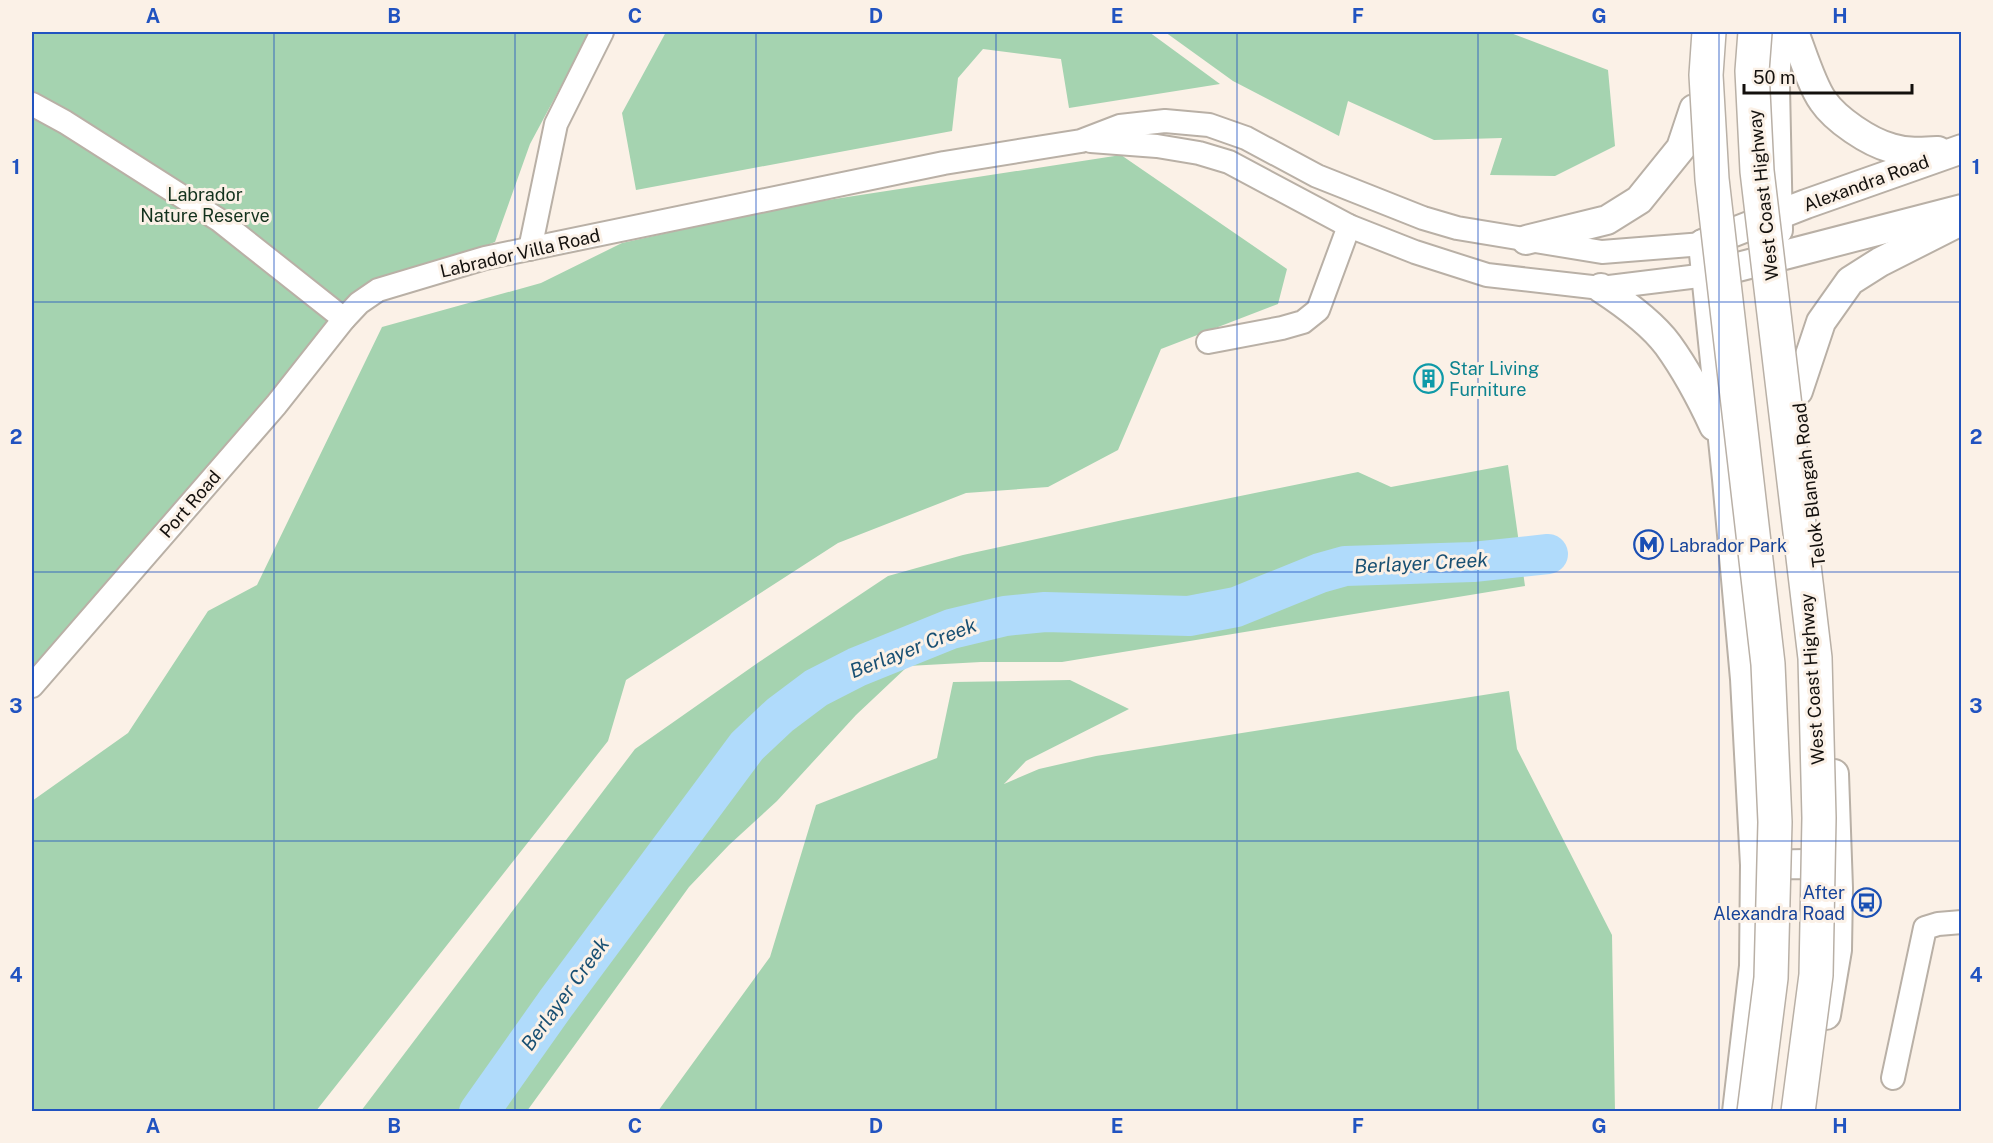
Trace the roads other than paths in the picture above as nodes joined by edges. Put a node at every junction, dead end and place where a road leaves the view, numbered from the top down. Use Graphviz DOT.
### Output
graph roads {
  1 [pos="602,32"];
  2 [pos="1698,32"];
  3 [pos="1709,32"];
  4 [pos="1755,32"];
  5 [pos="1778,32"];
  6 [pos="1794,32"];
  7 [pos="32,104"];
  8 [pos="1694,109"];
  9 [pos="1081,141"];
  10 [pos="1960,150"];
  11 [pos="1348,188"];
  12 [pos="1962,209"];
  13 [pos="1776,217"];
  14 [pos="1962,221"];
  15 [pos="1345,223"];
  16 [pos="1526,240"];
  17 [pos="1703,244"];
  18 [pos="530,249"];
  19 [pos="1781,256"];
  20 [pos="1707,275"];
  21 [pos="1600,288"];
  22 [pos="344,319"];
  23 [pos="1208,342"];
  24 [pos="1798,391"];
  25 [pos="1723,444"];
  26 [pos="32,686"];
  27 [pos="1755,865"];
  28 [pos="1838,888"];
  29 [pos="1962,922"];
  30 [pos="1893,1078"];
  31 [pos="1737,1112"];
  32 [pos="1754,1112"];
  33 [pos="1798,1112"];
  34 [pos="1811,1112"];
  1 -- 18 [label="street"];
  2 -- 8 [label="main road"];
  3 -- 32 [label="highway, bridge"];
  4 -- 33 [label="highway, West Coast Highway, bridge"];
  5 -- 13 [label="main road, Telok Blangah Road"];
  6 -- 10 [label="main road"];
  7 -- 22 [label="street"];
  8 -- 16 [label="main road"];
  8 -- 17 [label="main road"];
  9 -- 11 [label="street, Labrador Villa Road"];
  9 -- 15 [label="street, Labrador Villa Road"];
  9 -- 18 [label="street, Labrador Villa Road"];
  10 -- 13 [label="main road, Alexandra Road"];
  11 -- 15 [label="street"];
  11 -- 16 [label="street, Labrador Villa Road"];
  12 -- 19 [label="main road"];
  13 -- 17 [label="main road, Alexandra Road"];
  13 -- 19 [label="main road, Telok Blangah Road"];
  14 -- 24 [label="main road"];
  15 -- 21 [label="street, Labrador Villa Road"];
  15 -- 23 [label="street"];
  16 -- 17 [label="street, Labrador Villa Road"];
  17 -- 20 [label="main road"];
  18 -- 22 [label="street, Labrador Villa Road"];
  19 -- 20 [label="main road"];
  19 -- 24 [label="main road, Telok Blangah Road"];
  20 -- 21 [label="street, Labrador Villa Road"];
  20 -- 25 [label="main road"];
  21 -- 25 [label="main road"];
  22 -- 26 [label="street, Port Road"];
  24 -- 28 [label="main road, Telok Blangah Road"];
  25 -- 27 [label="main road"];
  27 -- 28 [label="main road"];
  27 -- 31 [label="main road"];
  28 -- 34 [label="main road, Telok Blangah Road"];
  29 -- 30 [label="street"];
}
